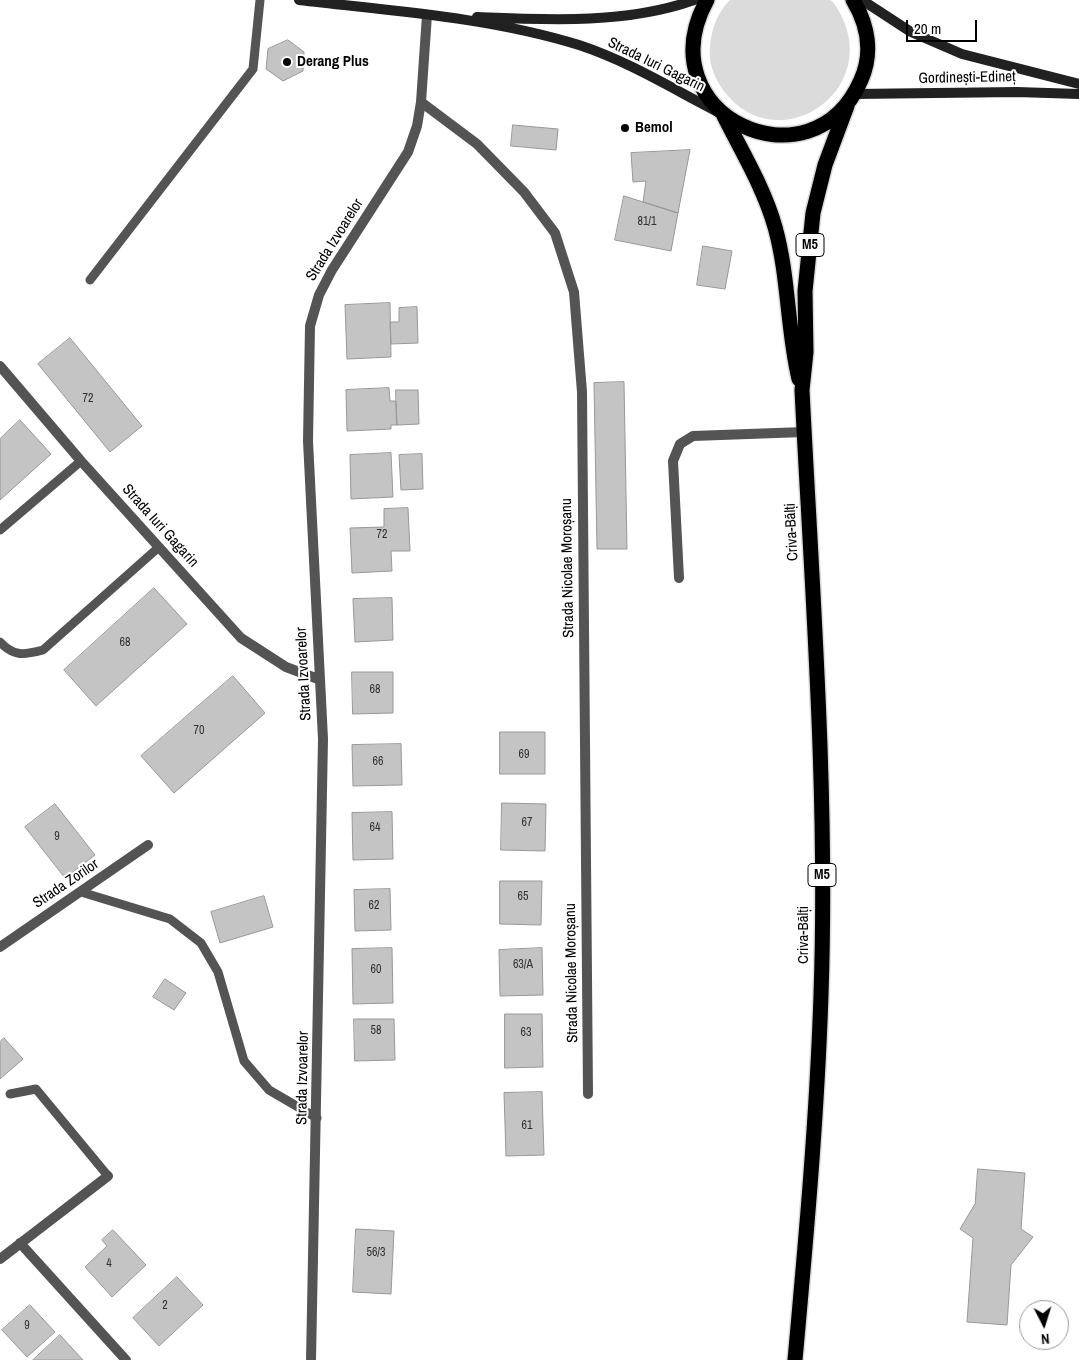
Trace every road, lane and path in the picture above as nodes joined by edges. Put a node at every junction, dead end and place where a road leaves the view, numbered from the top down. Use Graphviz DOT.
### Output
graph roads {
  1 [pos="260,0"];
  2 [pos="299,0"];
  3 [pos="694,0"];
  4 [pos="707,0"];
  5 [pos="853,0"];
  6 [pos="862,0"];
  7 [pos="427,15"];
  8 [pos="1079,84"];
  9 [pos="1079,94"];
  10 [pos="851,100"];
  11 [pos="421,102"];
  12 [pos="724,115"];
  13 [pos="90,280"];
  14 [pos="0,366"];
  15 [pos="802,390"];
  16 [pos="804,432"];
  17 [pos="81,461"];
  18 [pos="0,530"];
  19 [pos="158,547"];
  20 [pos="679,578"];
  21 [pos="0,642"];
  22 [pos="318,679"];
  23 [pos="148,845"];
  24 [pos="81,892"];
  25 [pos="0,947"];
  26 [pos="10,1094"];
  27 [pos="588,1094"];
  28 [pos="317,1118"];
  29 [pos="108,1176"];
  30 [pos="20,1243"];
  31 [pos="0,1259"];
  32 [pos="126,1360"];
  33 [pos="311,1360"];
  34 [pos="795,1360"];
  1 -- 13 [label="lane"];
  2 -- 7 [label="main road, Strada Iuri Gagarin"];
  3 -- 7 [label="main road, Strada Iuri Gagarin"];
  4 -- 12 [label="highway, M5"];
  5 -- 10 [label="highway, M5"];
  6 -- 8 [label="main road, Gordinești-Edineț"];
  7 -- 11 [label="street, Strada Izvoarelor"];
  7 -- 12 [label="main road, Strada Iuri Gagarin"];
  9 -- 10 [label="main road, Gordinești-Edineț"];
  10 -- 12 [label="highway, M5"];
  10 -- 15 [label="highway, Criva-Bălți / M5"];
  11 -- 22 [label="street, Strada Izvoarelor"];
  11 -- 27 [label="street, Strada Nicolae Moroșanu"];
  12 -- 15 [label="highway, Criva-Bălți / M5"];
  14 -- 17 [label="street, Strada Iuri Gagarin"];
  15 -- 16 [label="highway, Criva-Bălți / M5"];
  16 -- 20 [label="street"];
  16 -- 34 [label="highway, Criva-Bălți / M5"];
  17 -- 18 [label="lane"];
  17 -- 19 [label="street, Strada Iuri Gagarin"];
  19 -- 21 [label="lane"];
  19 -- 22 [label="street, Strada Iuri Gagarin"];
  22 -- 28 [label="street, Strada Izvoarelor"];
  23 -- 24 [label="street, Strada Zorilor"];
  24 -- 25 [label="street, Strada Zorilor"];
  24 -- 28 [label="lane"];
  26 -- 29 [label="lane"];
  28 -- 33 [label="street, Strada Izvoarelor"];
  29 -- 30 [label="street"];
  30 -- 31 [label="street"];
  30 -- 32 [label="street"];
}
